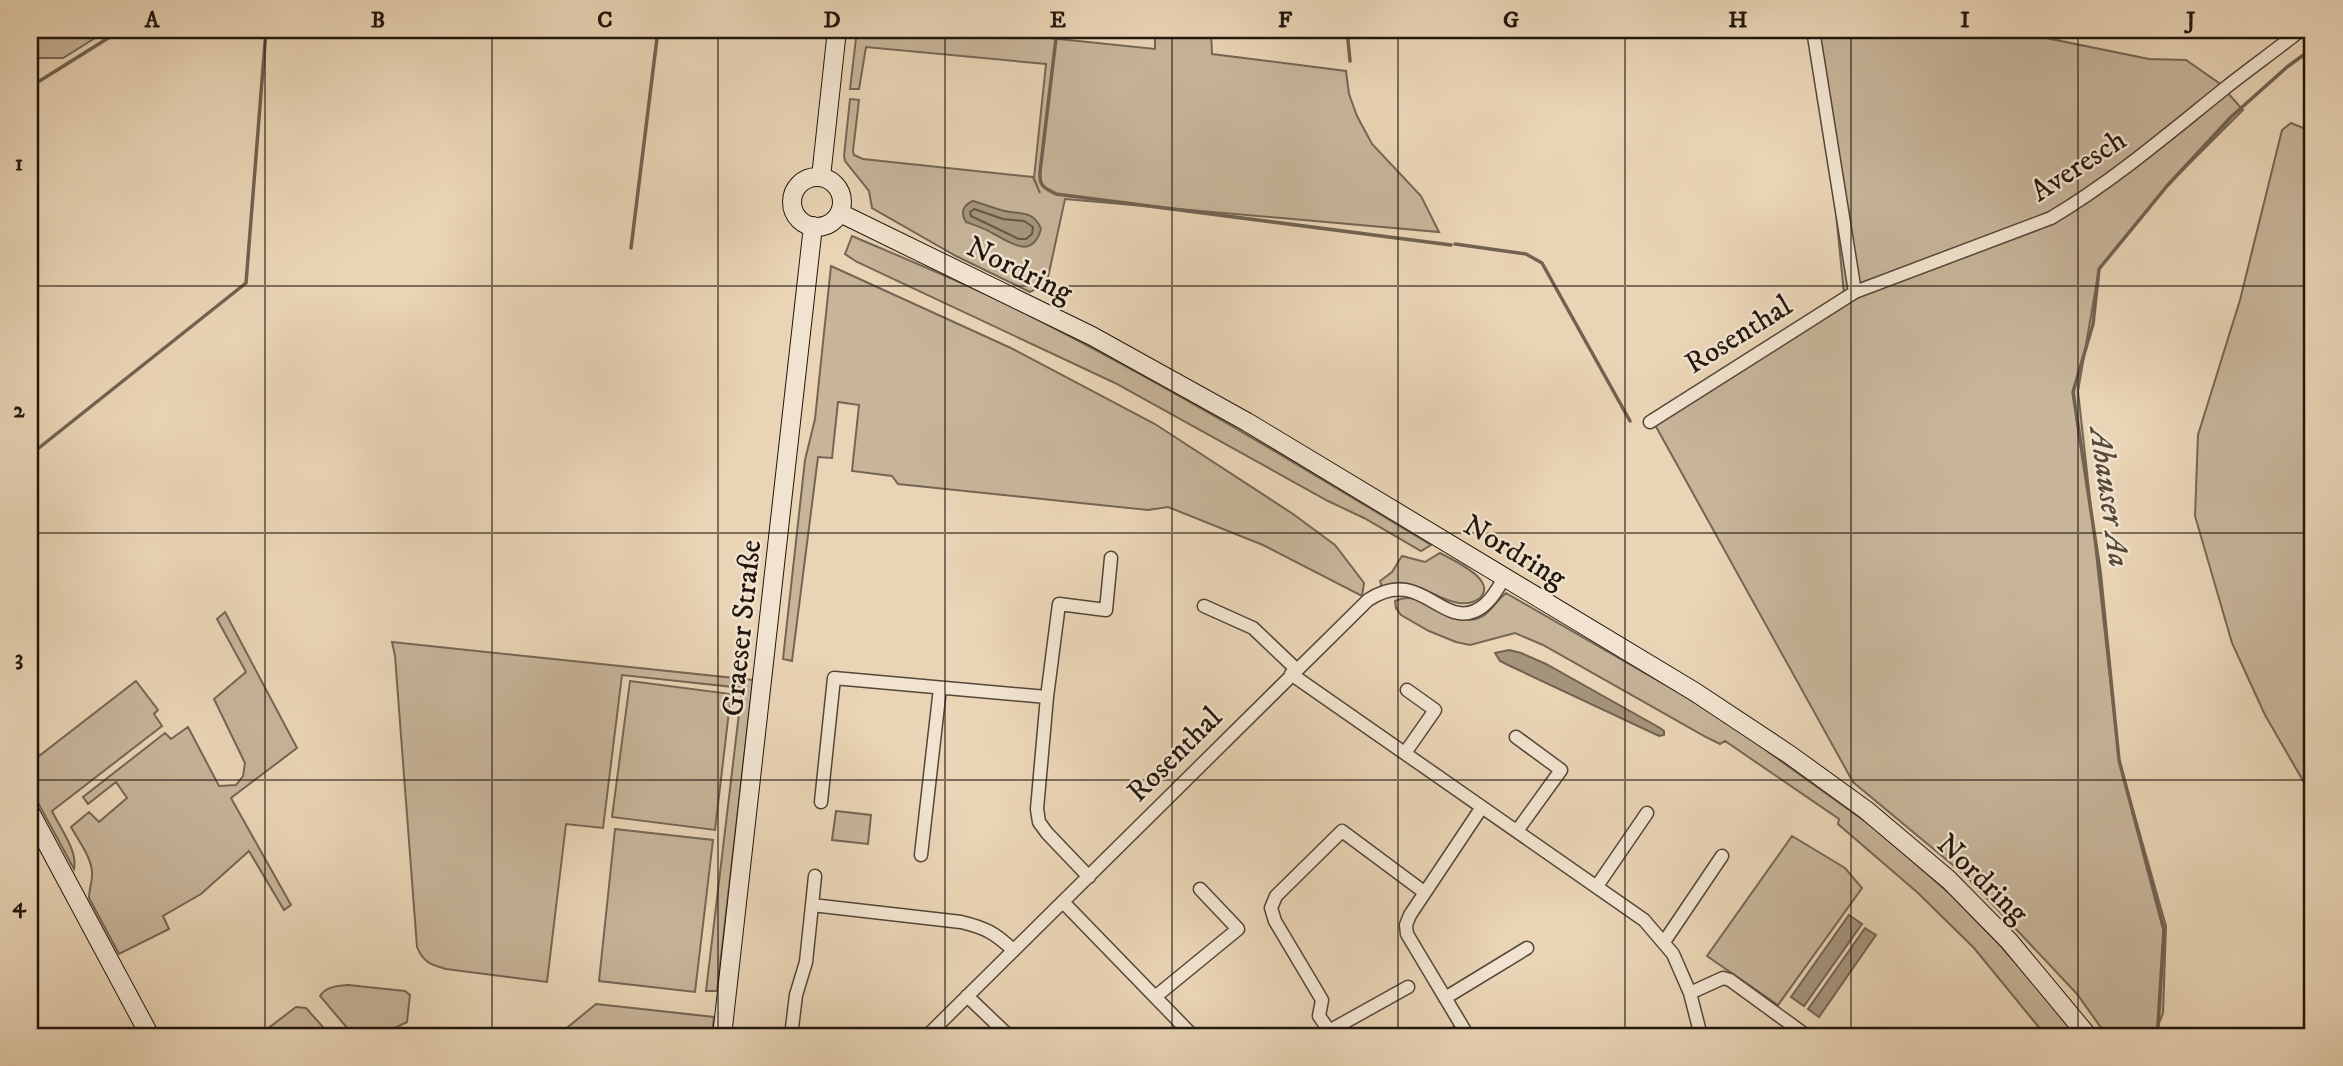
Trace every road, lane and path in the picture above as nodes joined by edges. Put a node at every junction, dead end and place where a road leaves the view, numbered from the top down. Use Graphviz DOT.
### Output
graph roads {
  1 [pos="836,30"];
  2 [pos="1813,30"];
  3 [pos="2301,30"];
  4 [pos="821,177"];
  5 [pos="840,213"];
  6 [pos="813,226"];
  7 [pos="1854,292"];
  8 [pos="1650,422"];
  9 [pos="1111,558"];
  10 [pos="1504,579"];
  11 [pos="1204,606"];
  12 [pos="1294,672"];
  13 [pos="940,688"];
  14 [pos="1407,690"];
  15 [pos="1047,697"];
  16 [pos="1516,737"];
  17 [pos="1405,753"];
  18 [pos="821,802"];
  19 [pos="1482,807"];
  20 [pos="30,812"];
  21 [pos="1647,813"];
  22 [pos="1517,831"];
  23 [pos="921,855"];
  24 [pos="1722,856"];
  25 [pos="816,876"];
  26 [pos="1089,877"];
  27 [pos="1597,886"];
  28 [pos="1200,889"];
  29 [pos="1424,892"];
  30 [pos="1063,902"];
  31 [pos="812,905"];
  32 [pos="1664,942"];
  33 [pos="1527,948"];
  34 [pos="1013,950"];
  35 [pos="1408,988"];
  36 [pos="1690,993"];
  37 [pos="967,996"];
  38 [pos="1156,997"];
  39 [pos="1445,998"];
  40 [pos="1466,1033"];
  41 [pos="1328,1034"];
  42 [pos="150,1036"];
  43 [pos="722,1036"];
  44 [pos="791,1036"];
  45 [pos="927,1036"];
  46 [pos="1009,1036"];
  47 [pos="1193,1036"];
  48 [pos="1451,1036"];
  49 [pos="1701,1036"];
  50 [pos="1807,1036"];
  51 [pos="2088,1036"];
  1 -- 4 [label="main road"];
  2 -- 7 [label="street"];
  3 -- 7 [label="street, Averesch"];
  4 -- 5 [label="main road"];
  4 -- 6 [label="main road"];
  5 -- 6 [label="main road"];
  5 -- 10 [label="main road, Nordring"];
  6 -- 43 [label="main road, Graeser Straße"];
  7 -- 8 [label="street, Rosenthal"];
  9 -- 15 [label="street"];
  10 -- 12 [label="street, Rosenthal"];
  10 -- 51 [label="main road, Nordring"];
  11 -- 12 [label="street"];
  12 -- 17 [label="street"];
  12 -- 26 [label="street, Rosenthal"];
  13 -- 15 [label="street"];
  13 -- 18 [label="street"];
  13 -- 23 [label="street"];
  14 -- 17 [label="street"];
  15 -- 26 [label="street"];
  16 -- 22 [label="street"];
  17 -- 19 [label="street"];
  19 -- 22 [label="street"];
  19 -- 29 [label="street"];
  20 -- 42 [label="main road"];
  21 -- 27 [label="street"];
  22 -- 27 [label="street"];
  24 -- 32 [label="street"];
  25 -- 31 [label="street"];
  26 -- 30 [label="street, Rosenthal"];
  27 -- 32 [label="street"];
  28 -- 38 [label="street"];
  29 -- 39 [label="street"];
  29 -- 41 [label="street"];
  30 -- 34 [label="street, Rosenthal"];
  30 -- 38 [label="street"];
  31 -- 34 [label="street"];
  31 -- 44 [label="street"];
  32 -- 36 [label="street"];
  33 -- 39 [label="street"];
  34 -- 37 [label="street, Rosenthal"];
  35 -- 41 [label="street"];
  36 -- 49 [label="street"];
  36 -- 50 [label="street"];
  37 -- 45 [label="street, Rosenthal"];
  37 -- 46 [label="street"];
  38 -- 47 [label="street"];
  39 -- 40 [label="street"];
  40 -- 48 [label="street"];
}
